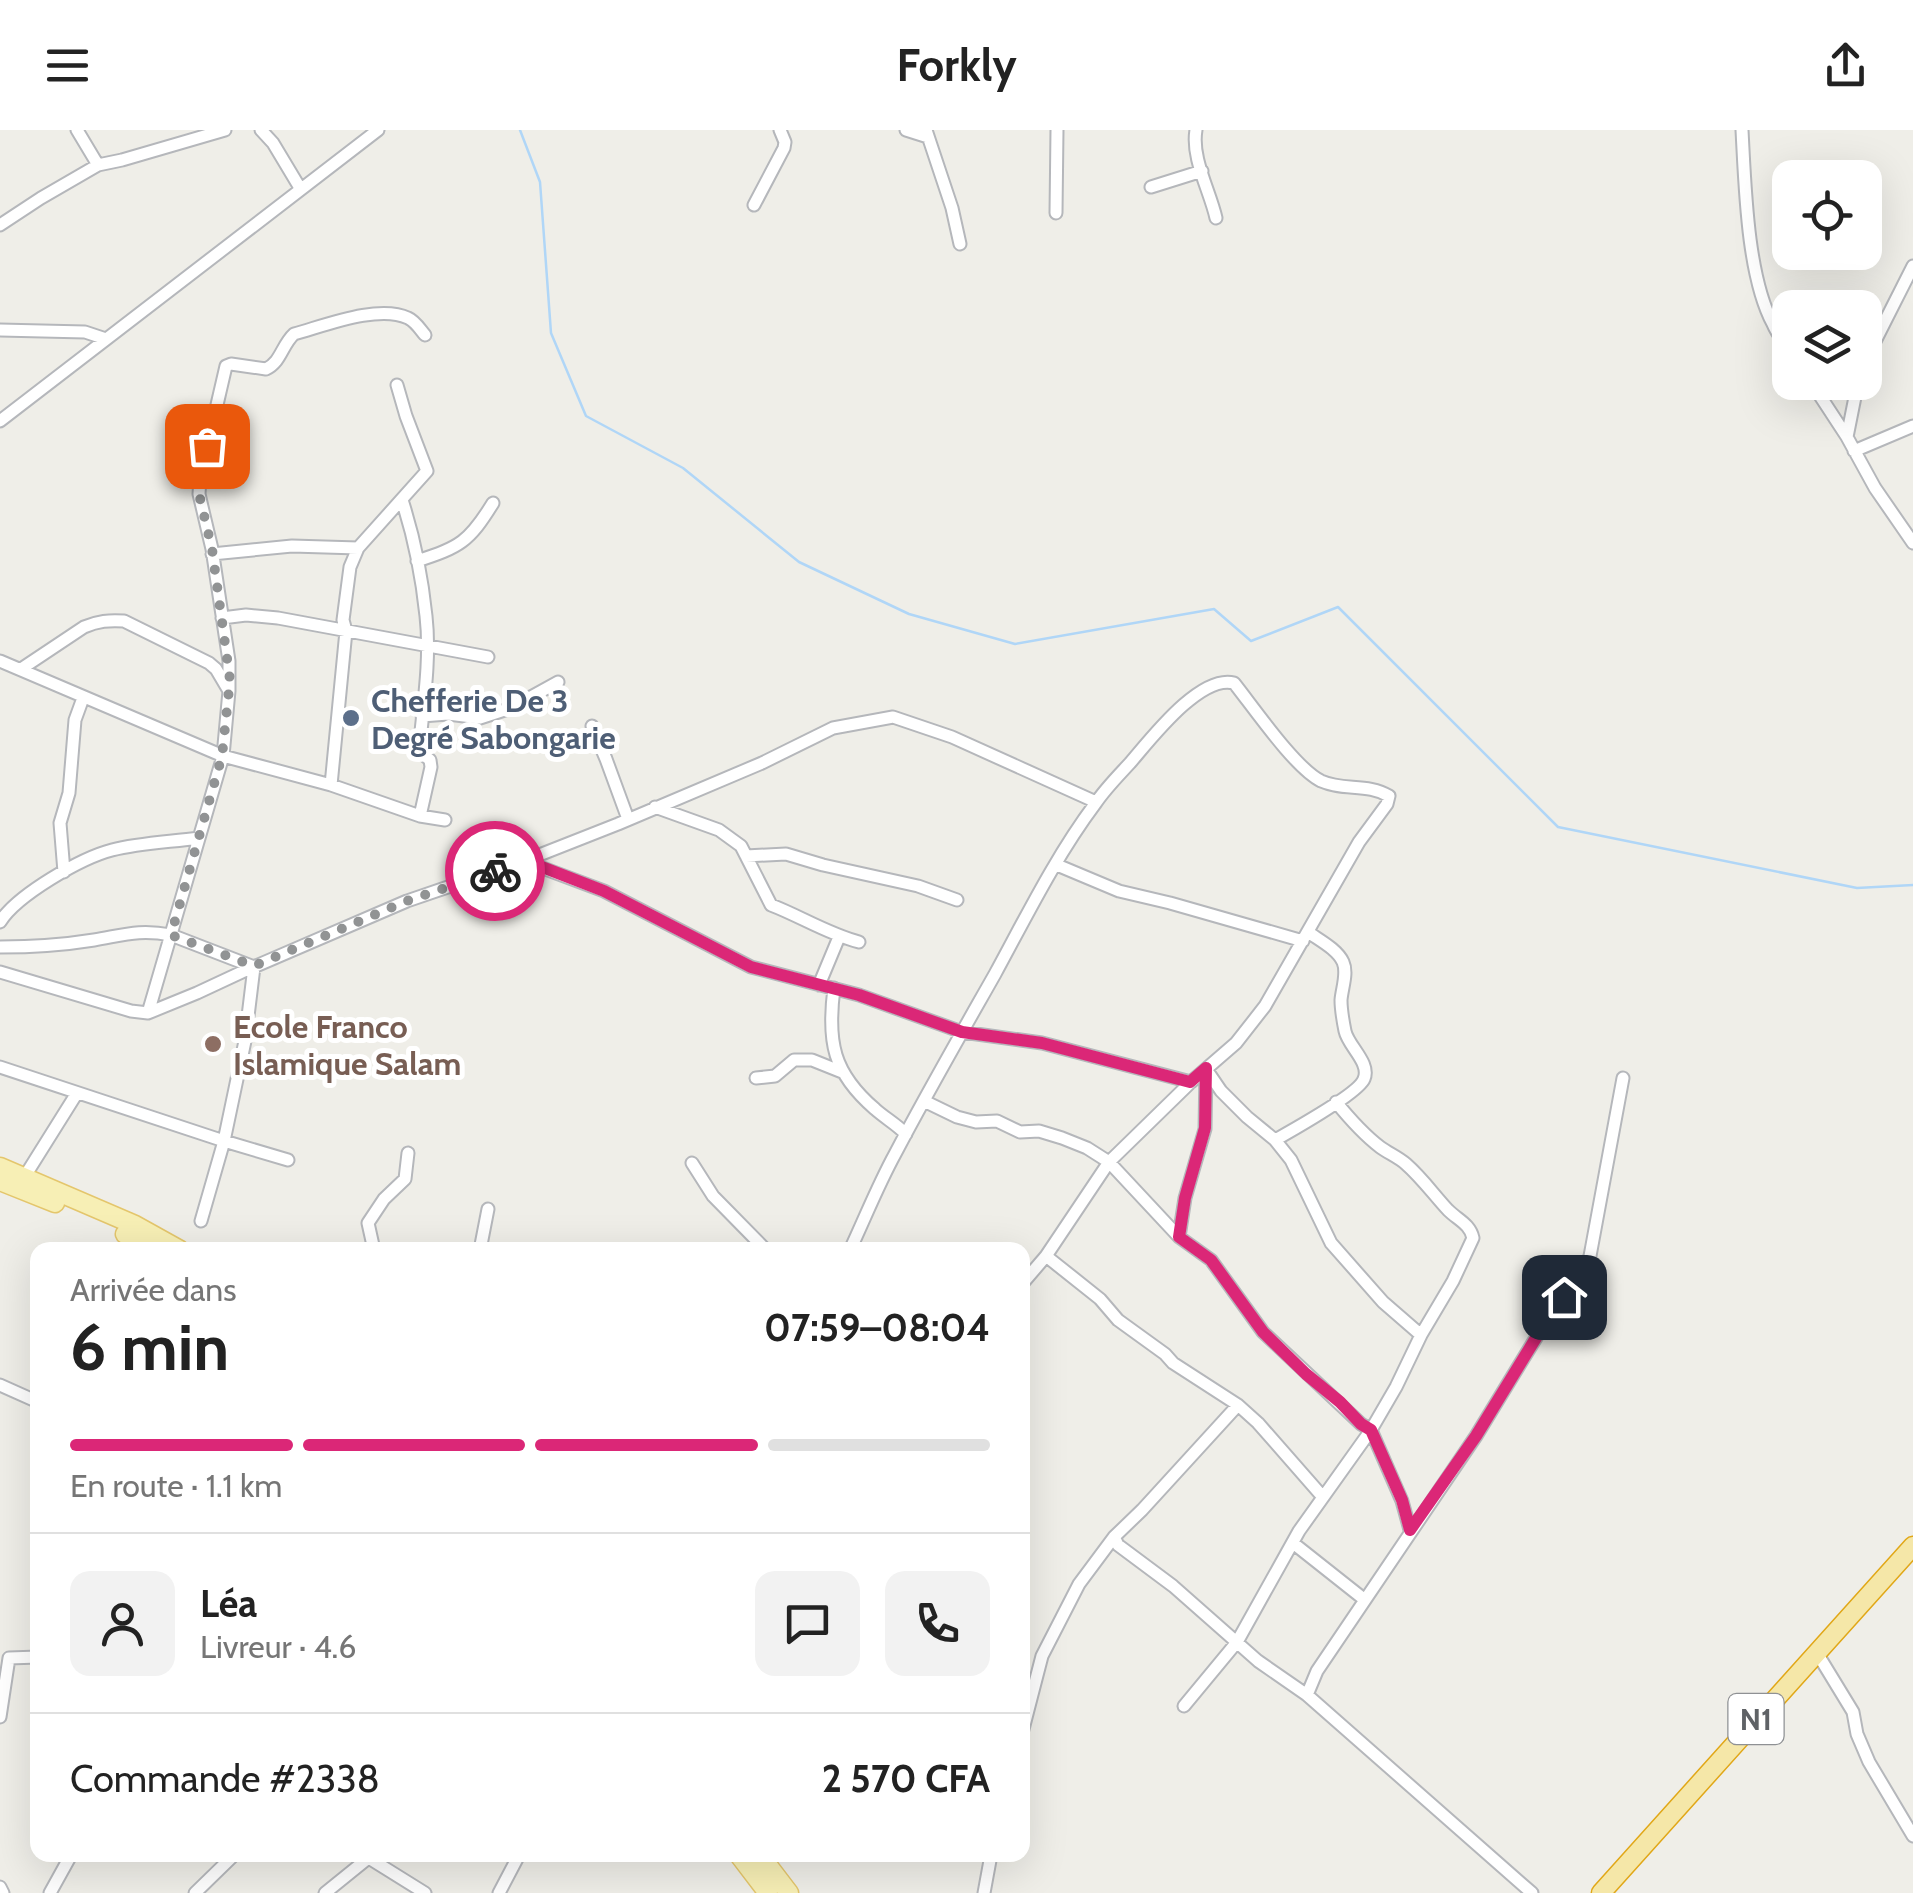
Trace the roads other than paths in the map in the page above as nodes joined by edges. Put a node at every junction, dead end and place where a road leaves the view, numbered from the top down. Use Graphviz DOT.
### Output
graph roads {
  1 [pos="78,130"];
  2 [pos="225,130"];
  3 [pos="261,130"];
  4 [pos="378,130"];
  5 [pos="799,130"];
  6 [pos="906,130"];
  7 [pos="1058,130"];
  8 [pos="1196,130"];
  9 [pos="1742,130"];
  10 [pos="782,134"];
  11 [pos="927,134"];
  12 [pos="98,165"];
  13 [pos="1202,170"];
  14 [pos="1151,186"];
  15 [pos="300,188"];
  16 [pos="754,204"];
  17 [pos="1056,213"];
  18 [pos="1216,218"];
  19 [pos="0,225"];
  20 [pos="960,244"];
  21 [pos="1913,266"];
  22 [pos="1772,324"];
  23 [pos="1882,327"];
  24 [pos="0,330"];
  25 [pos="425,335"];
  26 [pos="106,339"];
  27 [pos="397,385"];
  28 [pos="1823,400"];
  29 [pos="1854,400"];
  30 [pos="0,421"];
  31 [pos="1913,426"];
  32 [pos="1847,437"];
  33 [pos="1854,452"];
  34 [pos="402,500"];
  35 [pos="493,503"];
  36 [pos="1913,543"];
  37 [pos="358,548"];
  38 [pos="212,554"];
  39 [pos="417,561"];
  40 [pos="222,618"];
  41 [pos="346,631"];
  42 [pos="427,646"];
  43 [pos="488,657"];
  44 [pos="0,660"];
  45 [pos="229,660"];
  46 [pos="21,669"];
  47 [pos="216,669"];
  48 [pos="558,682"];
  49 [pos="229,692"];
  50 [pos="83,698"];
  51 [pos="422,716"];
  52 [pos="592,726"];
  53 [pos="222,756"];
  54 [pos="331,785"];
  55 [pos="1096,802"];
  56 [pos="655,806"];
  57 [pos="420,816"];
  58 [pos="628,819"];
  59 [pos="444,820"];
  60 [pos="199,838"];
  61 [pos="746,856"];
  62 [pos="524,860"];
  63 [pos="1057,865"];
  64 [pos="64,872"];
  65 [pos="957,900"];
  66 [pos="0,922"];
  67 [pos="171,935"];
  68 [pos="839,936"];
  69 [pos="1305,937"];
  70 [pos="858,942"];
  71 [pos="0,947"];
  72 [pos="254,966"];
  73 [pos="0,972"];
  74 [pos="819,984"];
  75 [pos="834,988"];
  76 [pos="148,1013"];
  77 [pos="962,1032"];
  78 [pos="0,1067"];
  79 [pos="1206,1068"];
  80 [pos="842,1072"];
  81 [pos="756,1078"];
  82 [pos="1623,1078"];
  83 [pos="1190,1082"];
  84 [pos="77,1093"];
  85 [pos="924,1101"];
  86 [pos="1336,1102"];
  87 [pos="906,1134"];
  88 [pos="1275,1140"];
  89 [pos="224,1142"];
  90 [pos="408,1153"];
  91 [pos="288,1160"];
  92 [pos="1109,1162"];
  93 [pos="692,1163"];
  94 [pos="0,1167"];
  95 [pos="25,1176"];
  96 [pos="0,1181"];
  97 [pos="488,1209"];
  98 [pos="201,1220"];
  99 [pos="1179,1237"];
  100 [pos="127,1242"];
  101 [pos="166,1242"];
  102 [pos="372,1242"];
  103 [pos="482,1242"];
  104 [pos="758,1242"];
  105 [pos="854,1242"];
  106 [pos="1046,1256"];
  107 [pos="1030,1275"];
  108 [pos="1420,1335"];
  109 [pos="0,1386"];
  110 [pos="30,1399"];
  111 [pos="1238,1406"];
  112 [pos="1371,1430"];
  113 [pos="1322,1496"];
  114 [pos="1410,1530"];
  115 [pos="1114,1537"];
  116 [pos="1294,1543"];
  117 [pos="1913,1546"];
  118 [pos="1365,1600"];
  119 [pos="1238,1642"];
  120 [pos="1817,1653"];
  121 [pos="30,1657"];
  122 [pos="4,1658"];
  123 [pos="1306,1695"];
  124 [pos="1030,1702"];
  125 [pos="1184,1706"];
  126 [pos="0,1717"];
  127 [pos="1913,1836"];
  128 [pos="67,1862"];
  129 [pos="227,1862"];
  130 [pos="362,1862"];
  131 [pos="378,1862"];
  132 [pos="515,1862"];
  133 [pos="744,1862"];
  134 [pos="765,1862"];
  135 [pos="990,1862"];
  136 [pos="50,1893"];
  137 [pos="196,1893"];
  138 [pos="325,1893"];
  139 [pos="426,1893"];
  140 [pos="499,1893"];
  141 [pos="768,1893"];
  142 [pos="789,1893"];
  143 [pos="984,1893"];
  144 [pos="1532,1893"];
  145 [pos="1600,1893"];
  1 -- 12 [label="street"];
  2 -- 12 [label="street"];
  3 -- 15 [label="street"];
  4 -- 15 [label="street"];
  5 -- 10 [label="street"];
  6 -- 11 [label="street"];
  7 -- 17 [label="street"];
  8 -- 13 [label="street"];
  9 -- 22 [label="street"];
  10 -- 16 [label="street"];
  11 -- 20 [label="street"];
  12 -- 19 [label="street"];
  13 -- 14 [label="street"];
  13 -- 18 [label="street"];
  15 -- 26 [label="street"];
  21 -- 23 [label="street"];
  24 -- 26 [label="street"];
  25 -- 38 [label="street"];
  26 -- 30 [label="street"];
  27 -- 34 [label="street"];
  28 -- 32 [label="street"];
  29 -- 32 [label="street"];
  31 -- 33 [label="street"];
  32 -- 33 [label="street"];
  33 -- 36 [label="street"];
  34 -- 37 [label="street"];
  34 -- 39 [label="street"];
  35 -- 39 [label="street"];
  37 -- 38 [label="street"];
  37 -- 41 [label="street"];
  38 -- 40 [label="street"];
  39 -- 42 [label="street"];
  40 -- 41 [label="street"];
  40 -- 45 [label="street"];
  41 -- 42 [label="street"];
  41 -- 54 [label="street"];
  42 -- 43 [label="street"];
  42 -- 51 [label="street"];
  44 -- 46 [label="street"];
  45 -- 47 [label="street"];
  45 -- 49 [label="street"];
  46 -- 47 [label="street"];
  46 -- 50 [label="street"];
  47 -- 49 [label="street"];
  48 -- 51 [label="street"];
  49 -- 53 [label="street"];
  50 -- 53 [label="street"];
  50 -- 64 [label="street"];
  51 -- 57 [label="street"];
  52 -- 58 [label="street"];
  53 -- 54 [label="street"];
  53 -- 60 [label="street"];
  54 -- 57 [label="street"];
  55 -- 56 [label="street"];
  55 -- 63 [label="street"];
  55 -- 69 [label="street"];
  56 -- 58 [label="street"];
  56 -- 61 [label="street"];
  57 -- 59 [label="street"];
  58 -- 62 [label="street"];
  60 -- 64 [label="street"];
  60 -- 67 [label="street"];
  61 -- 65 [label="street"];
  61 -- 68 [label="street"];
  62 -- 72 [label="street"];
  62 -- 74 [label="street"];
  63 -- 69 [label="street"];
  63 -- 77 [label="street"];
  64 -- 66 [label="street"];
  67 -- 71 [label="street"];
  67 -- 72 [label="street"];
  67 -- 76 [label="street"];
  68 -- 70 [label="street"];
  68 -- 74 [label="street"];
  69 -- 79 [label="street"];
  69 -- 86 [label="street"];
  72 -- 76 [label="street"];
  72 -- 89 [label="street"];
  73 -- 76 [label="street"];
  74 -- 75 [label="street"];
  75 -- 77 [label="street"];
  75 -- 80 [label="street"];
  77 -- 83 [label="street"];
  77 -- 85 [label="street"];
  78 -- 84 [label="street"];
  79 -- 83 [label="street"];
  79 -- 88 [label="street"];
  79 -- 99 [label="street"];
  80 -- 81 [label="street"];
  80 -- 87 [label="street"];
  82 -- 114 [label="street"];
  83 -- 92 [label="street"];
  84 -- 89 [label="street"];
  84 -- 95 [label="street"];
  85 -- 87 [label="street"];
  85 -- 92 [label="street"];
  86 -- 88 [label="street"];
  86 -- 108 [label="street"];
  87 -- 105 [label="street"];
  88 -- 108 [label="street"];
  89 -- 91 [label="street"];
  89 -- 98 [label="street"];
  90 -- 102 [label="street"];
  92 -- 99 [label="street"];
  92 -- 106 [label="street"];
  93 -- 104 [label="street"];
  94 -- 95 [label="main road"];
  95 -- 101 [label="main road"];
  96 -- 100 [label="main road"];
  97 -- 103 [label="street"];
  99 -- 112 [label="street"];
  106 -- 107 [label="street"];
  106 -- 111 [label="street"];
  108 -- 112 [label="street"];
  109 -- 110 [label="street"];
  111 -- 113 [label="street"];
  111 -- 115 [label="street"];
  112 -- 113 [label="street"];
  112 -- 114 [label="street"];
  113 -- 116 [label="street"];
  114 -- 118 [label="street"];
  115 -- 119 [label="street"];
  115 -- 124 [label="street"];
  116 -- 118 [label="street"];
  116 -- 119 [label="street"];
  117 -- 120 [label="highway, N1"];
  118 -- 123 [label="street"];
  119 -- 123 [label="street"];
  119 -- 125 [label="street"];
  120 -- 127 [label="street"];
  120 -- 145 [label="highway, N1"];
  121 -- 122 [label="street"];
  122 -- 126 [label="street"];
  123 -- 144 [label="street"];
  128 -- 136 [label="street"];
  129 -- 137 [label="street"];
  130 -- 138 [label="street"];
  131 -- 139 [label="street"];
  132 -- 140 [label="street"];
  133 -- 141 [label="main road"];
  134 -- 142 [label="main road"];
  135 -- 143 [label="street"];
}
